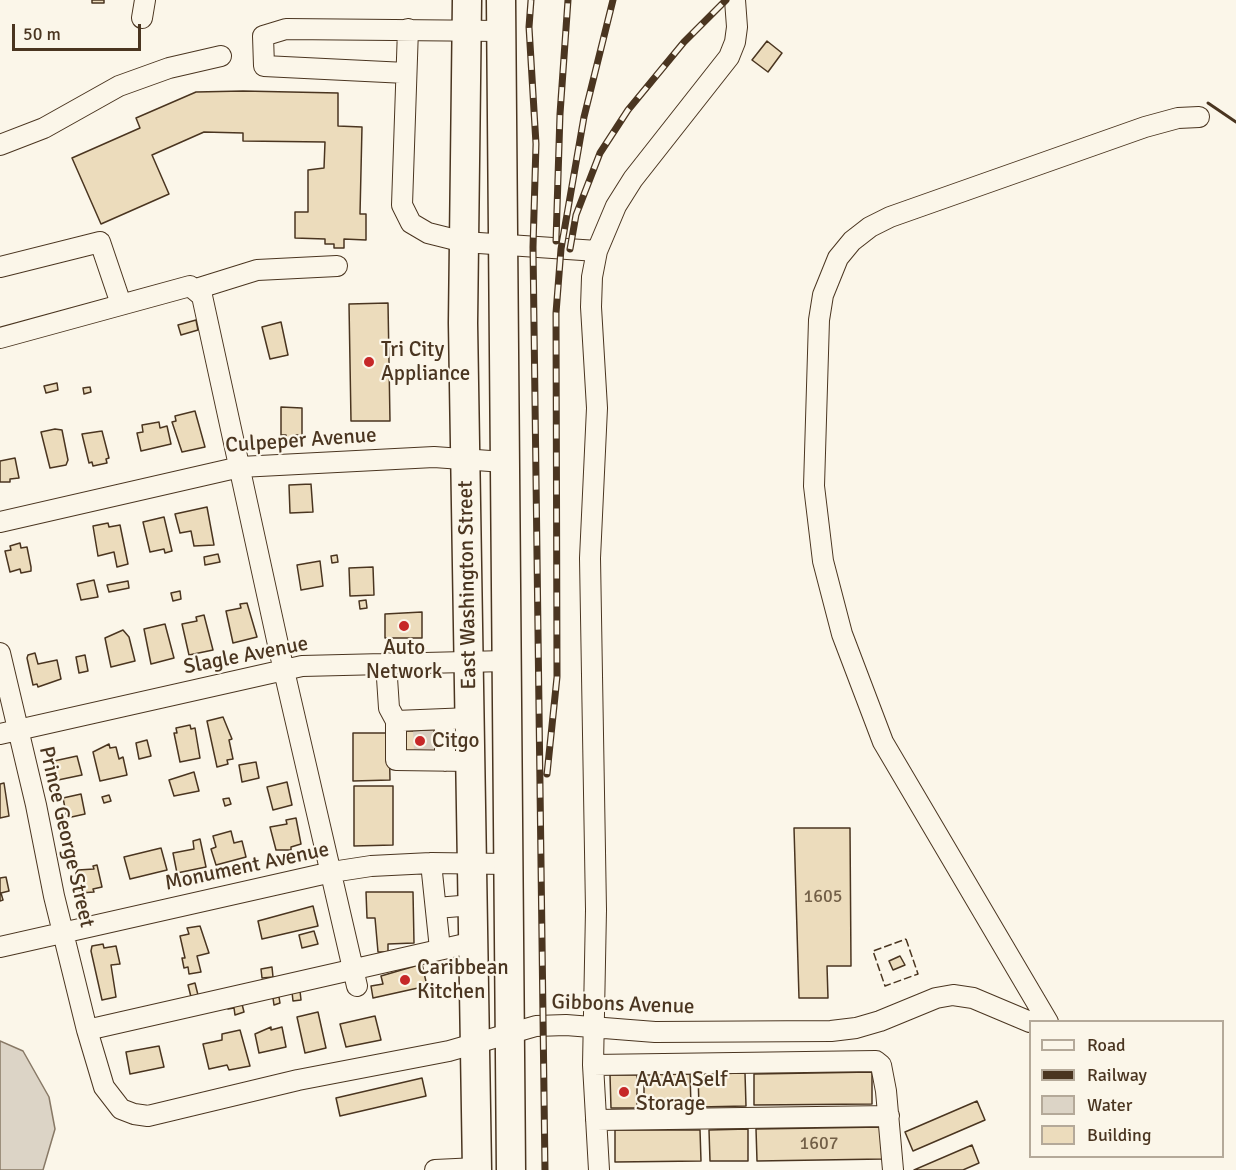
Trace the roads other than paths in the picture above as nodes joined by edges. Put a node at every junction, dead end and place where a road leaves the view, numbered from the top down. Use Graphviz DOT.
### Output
graph roads {
  1 [pos="467,0"];
  2 [pos="501,0"];
  3 [pos="735,0"];
  4 [pos="408,29"];
  5 [pos="466,31"];
  6 [pos="501,32"];
  7 [pos="221,56"];
  8 [pos="406,73"];
  9 [pos="1199,117"];
  10 [pos="0,145"];
  11 [pos="464,242"];
  12 [pos="504,245"];
  13 [pos="597,251"];
  14 [pos="337,266"];
  15 [pos="0,267"];
  16 [pos="196,289"];
  17 [pos="120,304"];
  18 [pos="0,338"];
  19 [pos="466,458"];
  20 [pos="504,462"];
  21 [pos="240,467"];
  22 [pos="0,522"];
  23 [pos="0,653"];
  24 [pos="506,661"];
  25 [pos="469,662"];
  26 [pos="386,663"];
  27 [pos="284,669"];
  28 [pos="457,719"];
  29 [pos="396,721"];
  30 [pos="8,732"];
  31 [pos="423,740"];
  32 [pos="458,761"];
  33 [pos="431,863"];
  34 [pos="472,863"];
  35 [pos="508,864"];
  36 [pos="332,872"];
  37 [pos="473,905"];
  38 [pos="436,908"];
  39 [pos="62,932"];
  40 [pos="474,942"];
  41 [pos="0,947"];
  42 [pos="440,948"];
  43 [pos="355,977"];
  44 [pos="1047,1020"];
  45 [pos="1029,1022"];
  46 [pos="593,1027"];
  47 [pos="87,1030"];
  48 [pos="509,1032"];
  49 [pos="476,1043"];
  50 [pos="593,1065"];
  51 [pos="889,1116"];
  52 [pos="596,1120"];
  53 [pos="477,1169"];
  54 [pos="442,1170"];
  55 [pos="511,1170"];
  56 [pos="599,1170"];
  57 [pos="893,1170"];
  1 -- 5 [label="highway, East Washington Street"];
  2 -- 6 [label="highway, East Washington Street"];
  3 -- 13 [label="street"];
  4 -- 5 [label="street"];
  4 -- 8 [label="street"];
  4 -- 8 [label="street"];
  5 -- 6 [label="street"];
  5 -- 11 [label="highway, East Washington Street"];
  6 -- 12 [label="highway, East Washington Street"];
  7 -- 10 [label="street"];
  8 -- 11 [label="street"];
  9 -- 44 [label="street"];
  11 -- 12 [label="street"];
  11 -- 19 [label="highway, East Washington Street"];
  12 -- 13 [label="street"];
  12 -- 20 [label="highway, East Washington Street"];
  13 -- 46 [label="street"];
  14 -- 16 [label="street"];
  15 -- 17 [label="street"];
  16 -- 17 [label="street"];
  16 -- 21 [label="street"];
  17 -- 18 [label="street"];
  19 -- 20 [label="street, Culpeper Avenue"];
  19 -- 21 [label="street, Culpeper Avenue"];
  19 -- 25 [label="highway, East Washington Street"];
  20 -- 24 [label="highway, East Washington Street"];
  21 -- 22 [label="street, Culpeper Avenue"];
  21 -- 27 [label="street"];
  23 -- 30 [label="street, Prince George Street"];
  24 -- 25 [label="street, Slagle Avenue"];
  24 -- 35 [label="highway, East Washington Street"];
  25 -- 26 [label="street, Slagle Avenue"];
  25 -- 28 [label="highway, East Washington Street"];
  26 -- 27 [label="street, Slagle Avenue"];
  26 -- 29 [label="street"];
  27 -- 30 [label="street, Slagle Avenue"];
  27 -- 36 [label="street"];
  28 -- 31 [label="street"];
  28 -- 32 [label="highway, East Washington Street"];
  29 -- 31 [label="street"];
  29 -- 31 [label="street"];
  30 -- 39 [label="street, Prince George Street"];
  31 -- 32 [label="street"];
  32 -- 34 [label="highway, East Washington Street"];
  33 -- 34 [label="street, Monument Avenue"];
  33 -- 36 [label="street, Monument Avenue"];
  33 -- 38 [label="street"];
  34 -- 35 [label="street, Monument Avenue"];
  34 -- 37 [label="highway, East Washington Street"];
  35 -- 48 [label="highway, East Washington Street"];
  36 -- 39 [label="street, Monument Avenue"];
  36 -- 43 [label="street"];
  37 -- 38 [label="street"];
  37 -- 40 [label="highway, East Washington Street"];
  38 -- 42 [label="street"];
  39 -- 41 [label="street, Monument Avenue"];
  39 -- 47 [label="street, Prince George Street"];
  40 -- 42 [label="street"];
  40 -- 49 [label="highway, East Washington Street"];
  42 -- 43 [label="street"];
  43 -- 47 [label="street"];
  45 -- 46 [label="street, Gibbons Avenue"];
  46 -- 48 [label="street, Gibbons Avenue"];
  46 -- 50 [label="street"];
  47 -- 49 [label="street, Gibbons Avenue"];
  48 -- 49 [label="street, Gibbons Avenue"];
  48 -- 55 [label="highway, East Washington Street"];
  49 -- 53 [label="highway, East Washington Street"];
  50 -- 51 [label="street"];
  50 -- 52 [label="street"];
  51 -- 52 [label="street"];
  51 -- 57 [label="street"];
  52 -- 56 [label="street"];
  53 -- 54 [label="street"];
}
